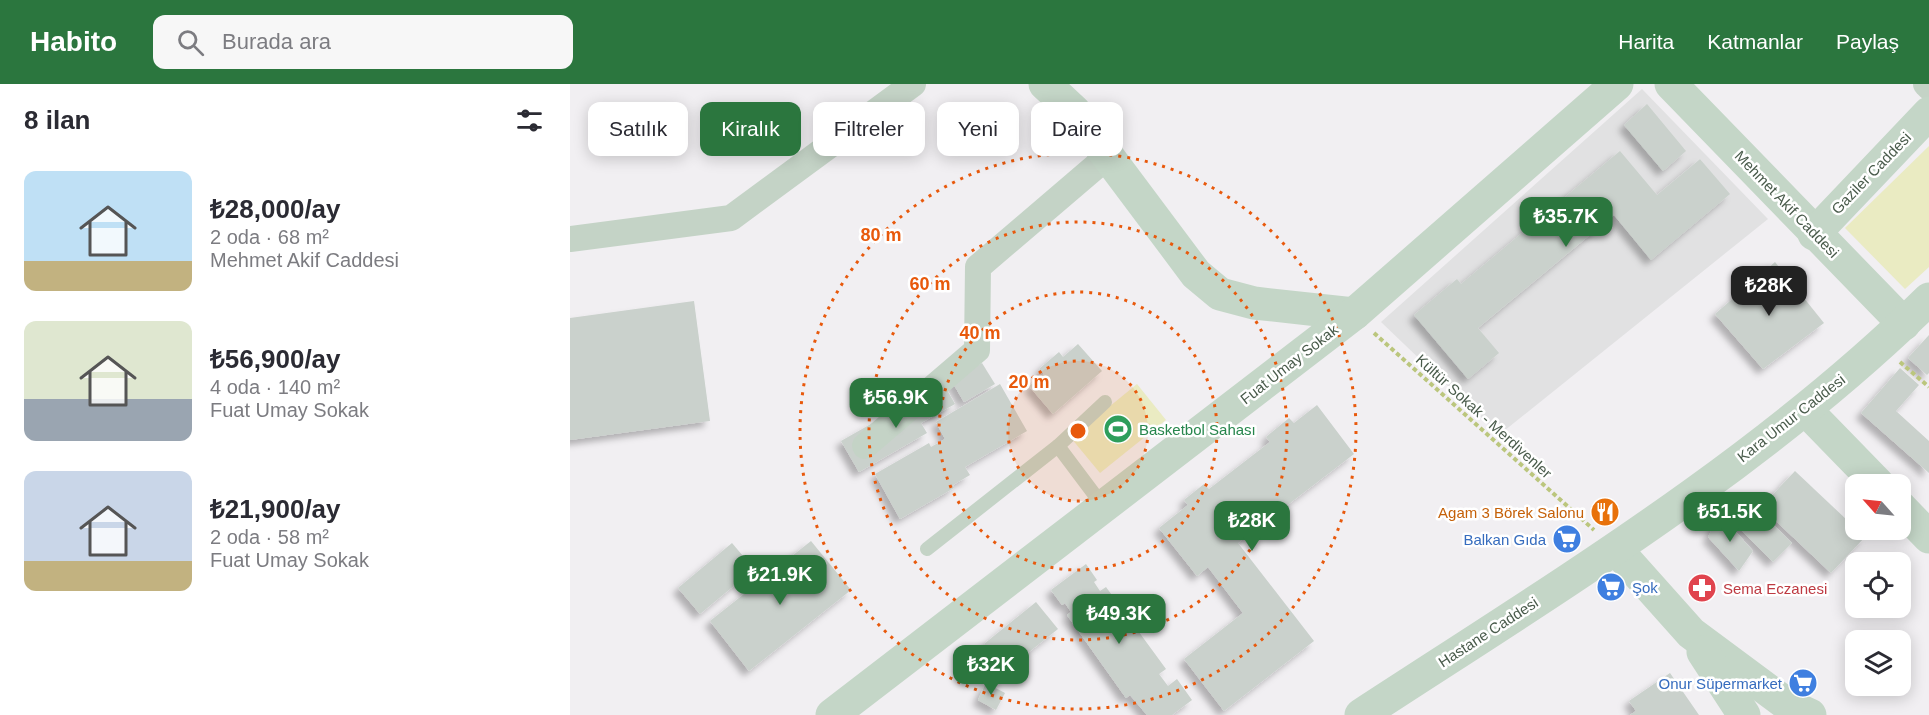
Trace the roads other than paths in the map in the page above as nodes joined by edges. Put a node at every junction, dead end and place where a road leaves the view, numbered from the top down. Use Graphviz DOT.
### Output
graph roads {
  1 [pos="913,84"];
  2 [pos="1045,84"];
  3 [pos="1617,84"];
  4 [pos="1671,84"];
  5 [pos="1064,102"];
  6 [pos="1929,113"];
  7 [pos="1108,156"];
  8 [pos="1814,234"];
  9 [pos="570,238"];
  10 [pos="1929,299"];
  11 [pos="1354,314"];
  12 [pos="1904,324"];
  13 [pos="1105,402"];
  14 [pos="1806,410"];
  15 [pos="866,446"];
  16 [pos="1058,446"];
  17 [pos="1868,474"];
  18 [pos="1103,506"];
  19 [pos="1911,518"];
  20 [pos="1929,537"];
  21 [pos="1607,542"];
  22 [pos="927,549"];
  23 [pos="1691,633"];
  24 [pos="1789,712"];
  25 [pos="832,715"];
  26 [pos="1361,715"];
  27 [pos="1744,715"];
  1 -- 9 [label="street"];
  2 -- 5 [label="street"];
  3 -- 11 [label="street, Fuat Umay Sokak"];
  4 -- 8 [label="street, Mehmet Akif Caddesi"];
  6 -- 8 [label="street, Gaziler Caddesi"];
  7 -- 11 [label="street"];
  7 -- 15 [label="street"];
  8 -- 12 [label="street, Mehmet Akif Caddesi"];
  10 -- 12 [label="street, Kara Umur Caddesi"];
  11 -- 18 [label="street, Fuat Umay Sokak"];
  12 -- 14 [label="street, Kara Umur Caddesi"];
  13 -- 16 [label="lane"];
  14 -- 17 [label="street"];
  14 -- 21 [label="street, Kara Umur Caddesi"];
  16 -- 18 [label="lane"];
  16 -- 22 [label="lane"];
  18 -- 25 [label="street, Fuat Umay Sokak"];
  19 -- 20 [label="street"];
  21 -- 23 [label="street"];
  21 -- 26 [label="street, Hastane Caddesi"];
  23 -- 24 [label="street"];
  23 -- 27 [label="street"];
}
